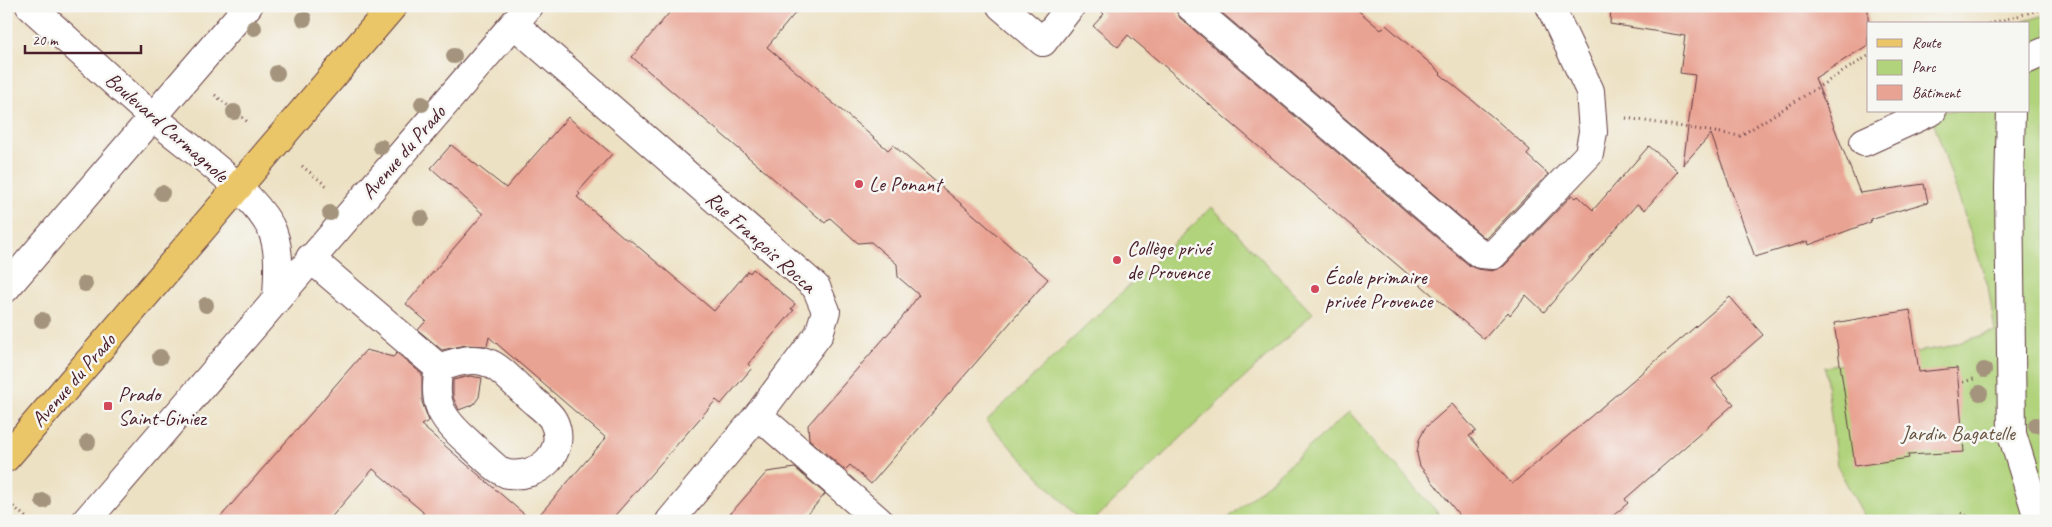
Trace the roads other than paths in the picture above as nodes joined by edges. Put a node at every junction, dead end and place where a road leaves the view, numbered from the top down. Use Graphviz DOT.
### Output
graph roads {
  1 [pos="30,6"];
  2 [pos="248,6"];
  3 [pos="393,6"];
  4 [pos="1000,6"];
  5 [pos="1071,6"];
  6 [pos="1190,6"];
  7 [pos="1550,6"];
  8 [pos="521,15"];
  9 [pos="2046,51"];
  10 [pos="2030,58"];
  11 [pos="1930,112"];
  12 [pos="2011,112"];
  13 [pos="153,117"];
  14 [pos="1864,142"];
  15 [pos="238,188"];
  16 [pos="310,258"];
  17 [pos="6,288"];
  18 [pos="277,297"];
  19 [pos="439,368"];
  20 [pos="758,415"];
  21 [pos="6,458"];
  22 [pos="86,521"];
  23 [pos="670,521"];
  24 [pos="879,521"];
  25 [pos="2039,521"];
  1 -- 13 [label="street, Boulevard Carmagnole"];
  2 -- 13 [label="street"];
  3 -- 15 [label="main road, Avenue du Prado"];
  4 -- 5 [label="street"];
  6 -- 7 [label="street"];
  8 -- 16 [label="street, Avenue du Prado"];
  8 -- 20 [label="street, Rue François Rocca"];
  9 -- 10 [label="street"];
  11 -- 14 [label="street"];
  12 -- 25 [label="street"];
  13 -- 15 [label="street, Boulevard Carmagnole"];
  13 -- 17 [label="street"];
  15 -- 18 [label="street"];
  15 -- 21 [label="main road, Avenue du Prado"];
  16 -- 18 [label="street, Avenue du Prado"];
  16 -- 19 [label="street"];
  18 -- 22 [label="street, Avenue du Prado"];
  19 -- 19 [label="street"];
  20 -- 23 [label="street, Rue François Rocca"];
  20 -- 24 [label="street"];
}
